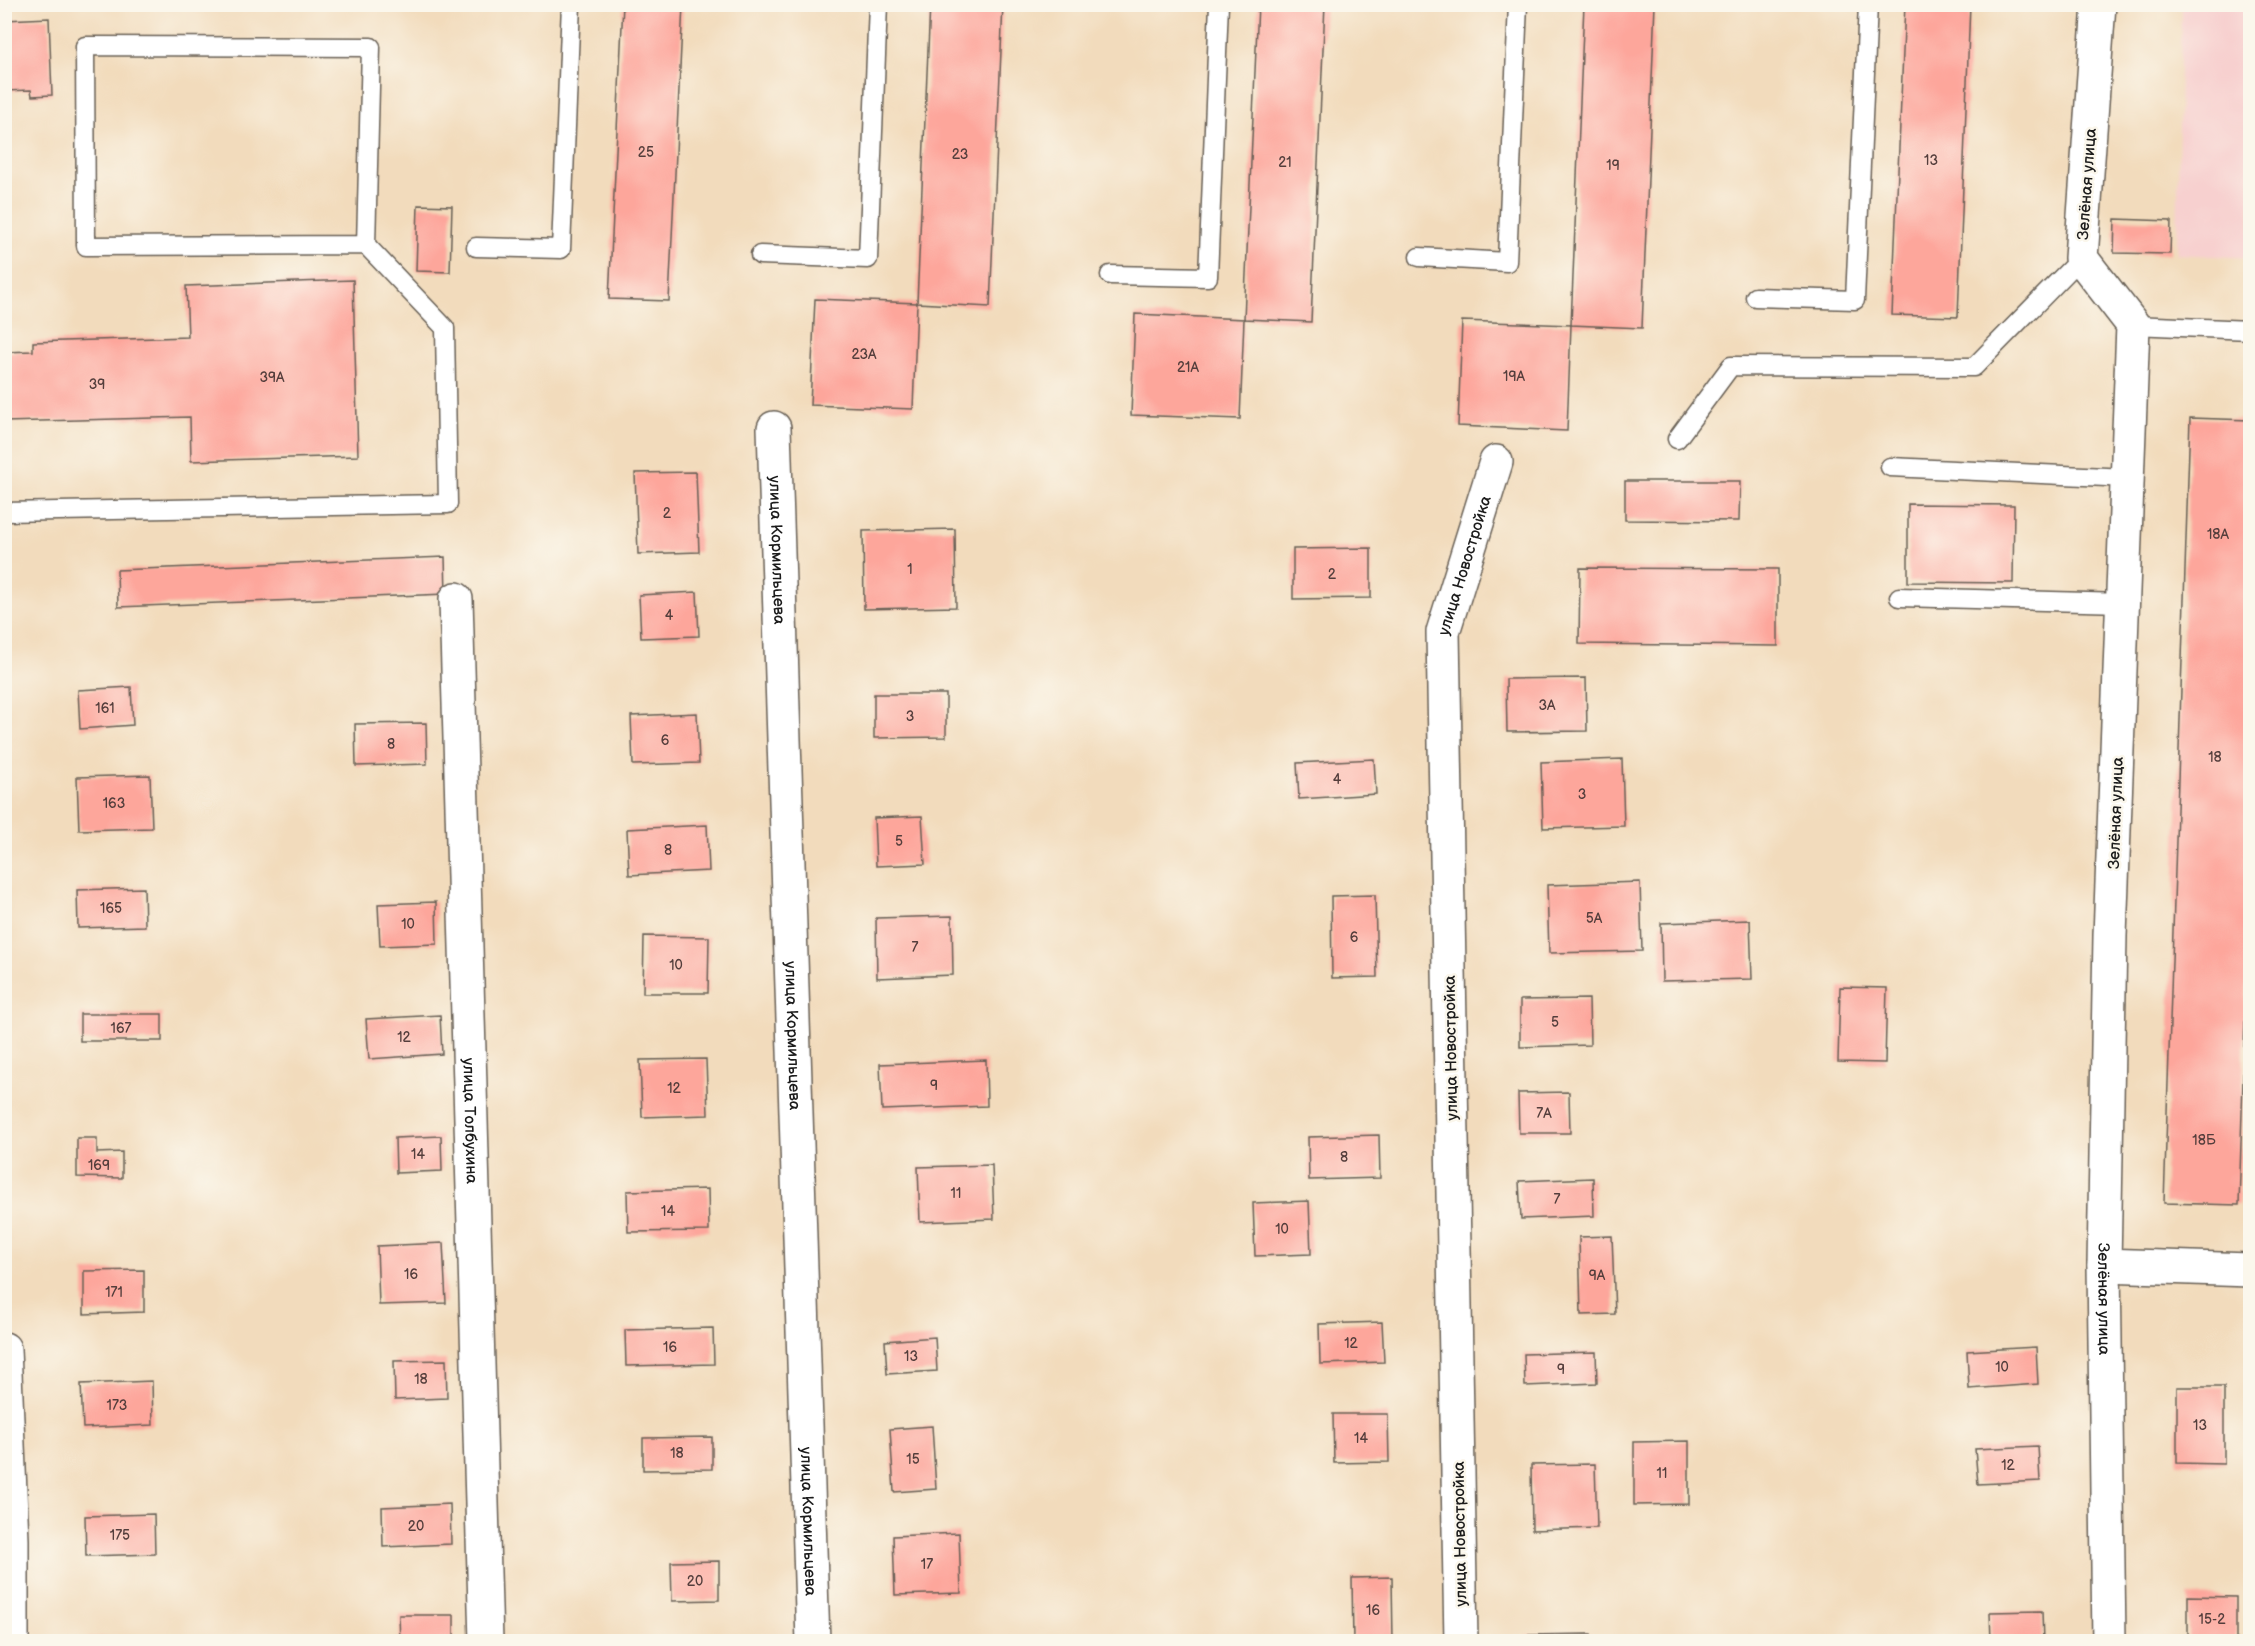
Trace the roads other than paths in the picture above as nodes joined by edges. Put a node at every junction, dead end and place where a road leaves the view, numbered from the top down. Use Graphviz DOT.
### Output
graph roads {
  1 [pos="572,4"];
  2 [pos="878,4"];
  3 [pos="1219,4"];
  4 [pos="1518,4"];
  5 [pos="1868,4"];
  6 [pos="2099,4"];
  7 [pos="366,245"];
  8 [pos="476,247"];
  9 [pos="760,255"];
  10 [pos="1419,257"];
  11 [pos="2080,258"];
  12 [pos="1110,275"];
  13 [pos="1755,297"];
  14 [pos="2133,325"];
  15 [pos="2250,330"];
  16 [pos="774,428"];
  17 [pos="1677,439"];
  18 [pos="1496,462"];
  19 [pos="1890,467"];
  20 [pos="2128,478"];
  21 [pos="4,512"];
  22 [pos="1899,597"];
  23 [pos="456,599"];
  24 [pos="2123,603"];
  25 [pos="2103,1265"];
  26 [pos="2250,1270"];
  27 [pos="4,1348"];
  28 [pos="8,1540"];
  29 [pos="12,1641"];
  30 [pos="486,1641"];
  31 [pos="813,1641"];
  32 [pos="1461,1641"];
  33 [pos="2109,1641"];
  1 -- 8 [label="lane"];
  2 -- 9 [label="lane"];
  3 -- 12 [label="lane"];
  4 -- 10 [label="lane"];
  5 -- 13 [label="lane"];
  6 -- 11 [label="street, Зелёная улица"];
  7 -- 7 [label="lane"];
  7 -- 21 [label="lane"];
  11 -- 14 [label="street, Зелёная улица"];
  11 -- 17 [label="lane"];
  14 -- 15 [label="lane"];
  14 -- 20 [label="street, Зелёная улица"];
  16 -- 31 [label="street, улица Кормильцева"];
  18 -- 32 [label="street, улица Новостройка"];
  19 -- 20 [label="lane"];
  20 -- 24 [label="street, Зелёная улица"];
  22 -- 24 [label="lane"];
  23 -- 30 [label="street, улица Толбухина"];
  24 -- 25 [label="street, Зелёная улица"];
  25 -- 26 [label="street"];
  25 -- 33 [label="street, Зелёная улица"];
  27 -- 28 [label="street"];
  28 -- 29 [label="street"];
}
